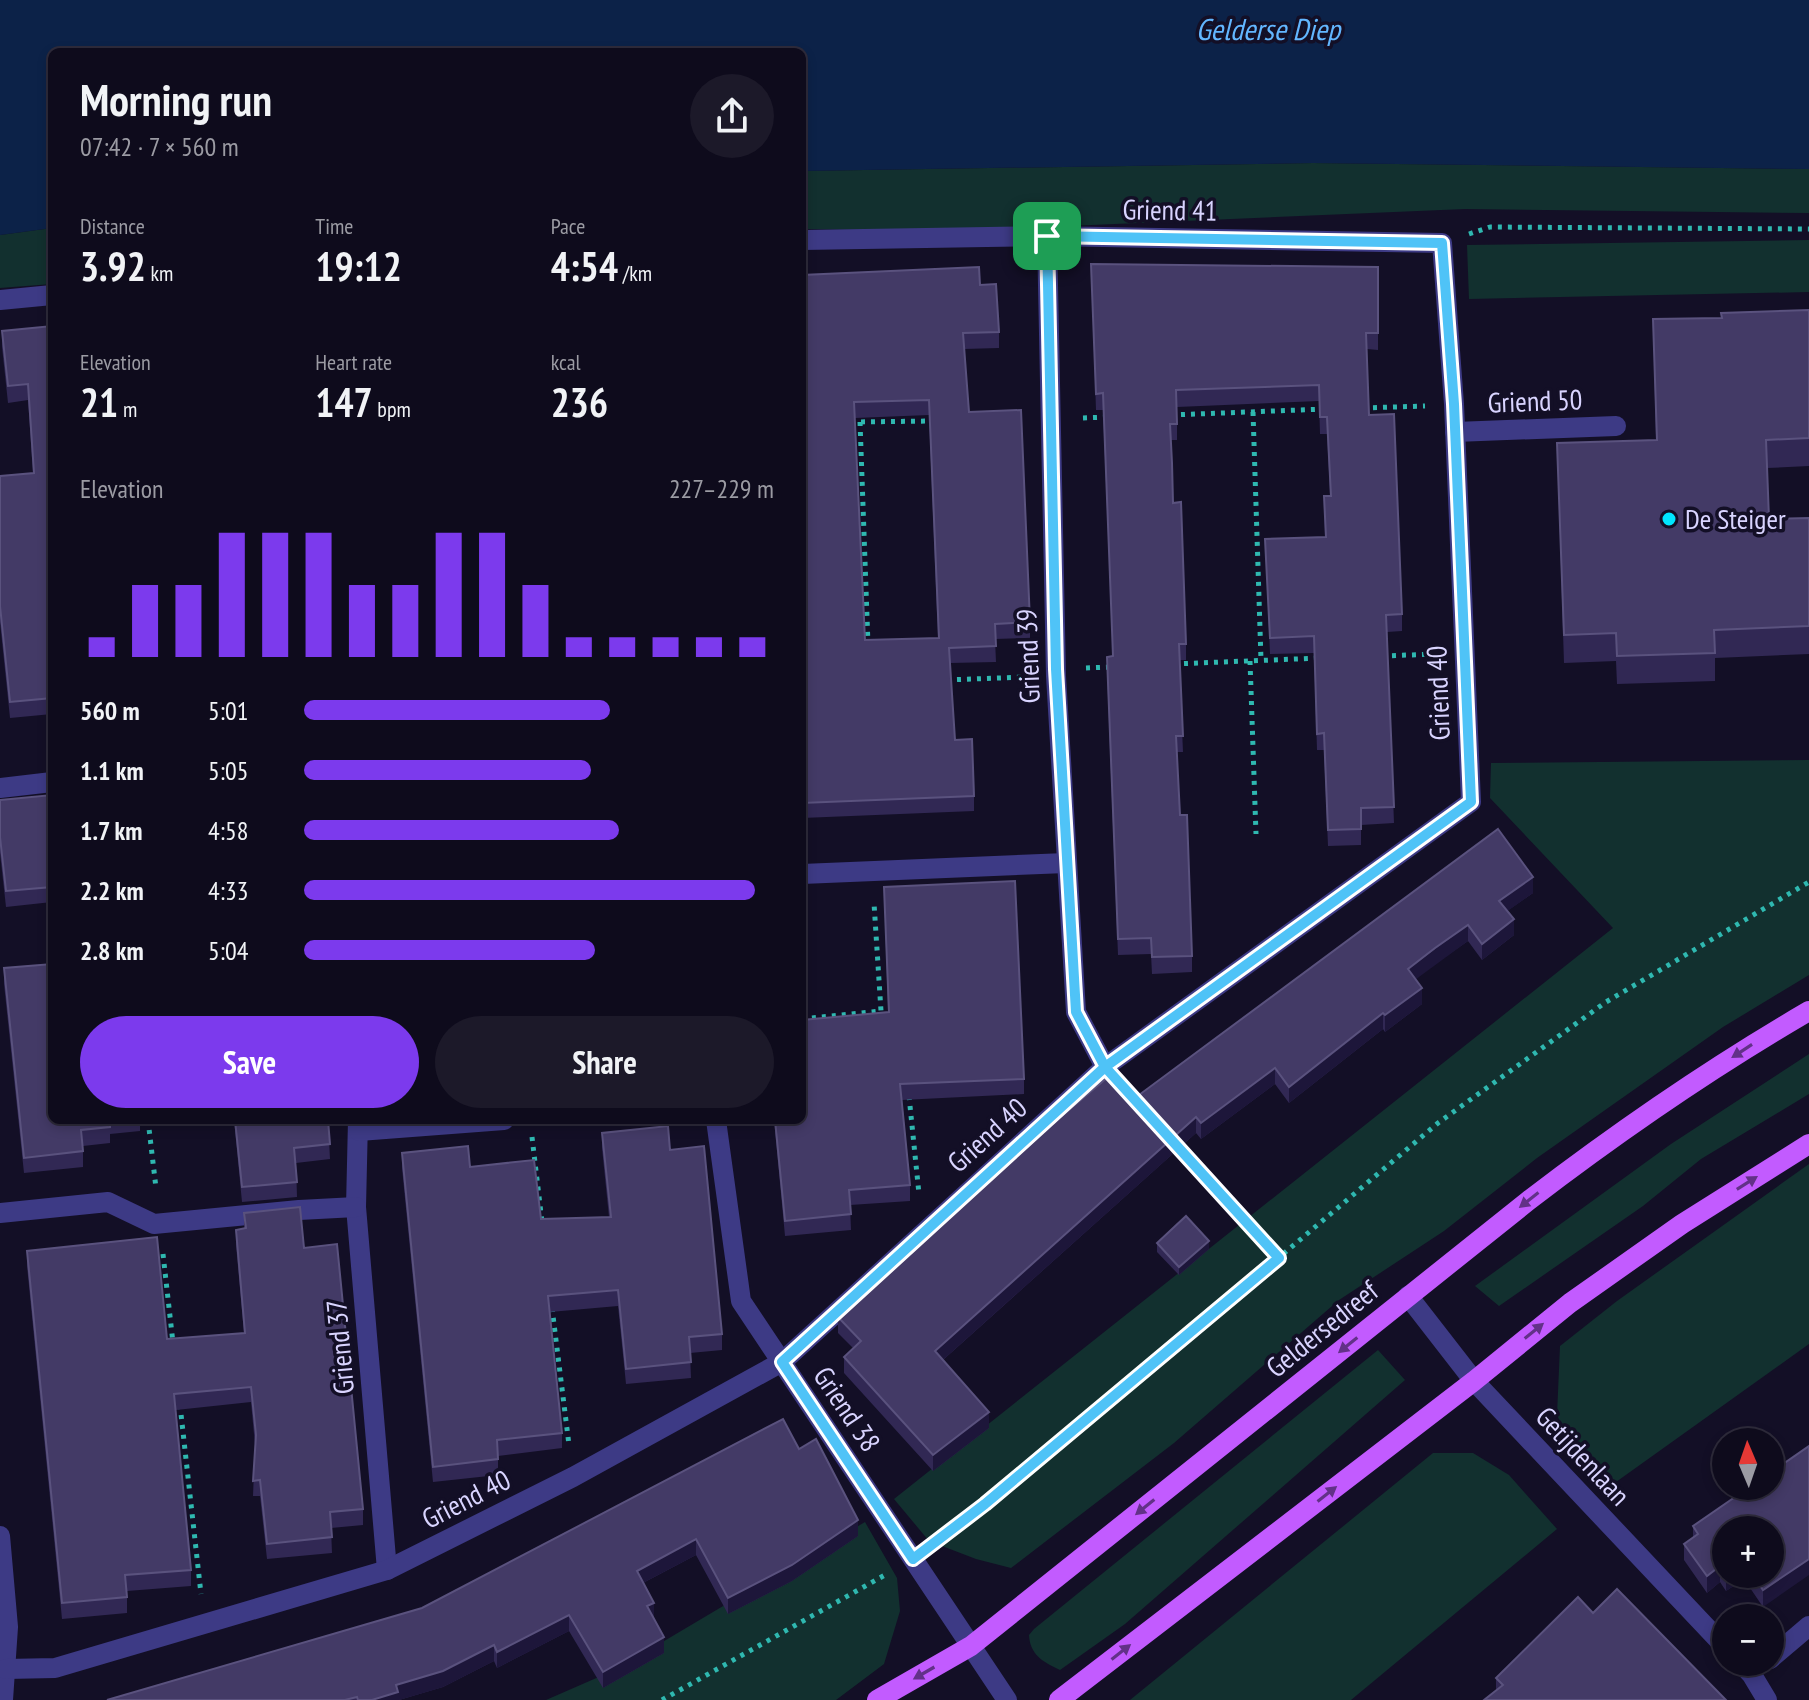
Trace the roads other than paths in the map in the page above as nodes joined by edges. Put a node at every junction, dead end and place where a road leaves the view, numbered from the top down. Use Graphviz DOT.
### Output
graph roads {
  1 [pos="1047,236"];
  2 [pos="806,240"];
  3 [pos="1442,243"];
  4 [pos="48,295"];
  5 [pos="0,300"];
  6 [pos="1616,426"];
  7 [pos="1455,432"];
  8 [pos="48,782"];
  9 [pos="0,788"];
  10 [pos="1066,863"];
  11 [pos="806,874"];
  12 [pos="1809,1011"];
  13 [pos="1105,1067"];
  14 [pos="407,1124"];
  15 [pos="717,1124"];
  16 [pos="358,1126"];
  17 [pos="1809,1144"];
  18 [pos="356,1207"];
  19 [pos="0,1213"];
  20 [pos="1408,1296"];
  21 [pos="782,1362"];
  22 [pos="1474,1381"];
  23 [pos="0,1536"];
  24 [pos="387,1570"];
  25 [pos="2,1573"];
  26 [pos="1809,1626"];
  27 [pos="1712,1633"];
  28 [pos="1784,1644"];
  29 [pos="971,1646"];
  30 [pos="6,1669"];
  31 [pos="1760,1676"];
  32 [pos="3,1700"];
  33 [pos="877,1700"];
  34 [pos="1007,1700"];
  35 [pos="1059,1700"];
  36 [pos="1767,1700"];
  1 -- 2 [label="street, Griend 41"];
  1 -- 3 [label="street, Griend 41"];
  1 -- 10 [label="street, Griend 39"];
  3 -- 7 [label="street, Griend 40"];
  4 -- 5 [label="street"];
  6 -- 7 [label="street, Griend 50"];
  7 -- 13 [label="street, Griend 40"];
  8 -- 9 [label="street"];
  10 -- 11 [label="street"];
  10 -- 13 [label="street, Griend 39"];
  12 -- 20 [label="main road, Geldersedreef, one-way"];
  13 -- 21 [label="street, Griend 40"];
  14 -- 16 [label="street"];
  15 -- 21 [label="street, Griend 38"];
  16 -- 18 [label="street, Griend 37"];
  22 -- 17 [label="main road, one-way"];
  18 -- 19 [label="street"];
  18 -- 24 [label="street, Griend 37"];
  20 -- 22 [label="street, Getijdenlaan"];
  20 -- 29 [label="main road, Geldersedreef, one-way"];
  21 -- 24 [label="street, Griend 40"];
  21 -- 29 [label="street, Griend 38"];
  22 -- 27 [label="street, Getijdenlaan"];
  35 -- 22 [label="main road, one-way"];
  23 -- 25 [label="street"];
  24 -- 30 [label="street, Griend 40"];
  25 -- 30 [label="street"];
  26 -- 28 [label="street"];
  29 -- 33 [label="main road, Geldersedreef, one-way"];
  29 -- 34 [label="street, Griend 38"];
  30 -- 32 [label="street"];
  31 -- 36 [label="street"];
}
